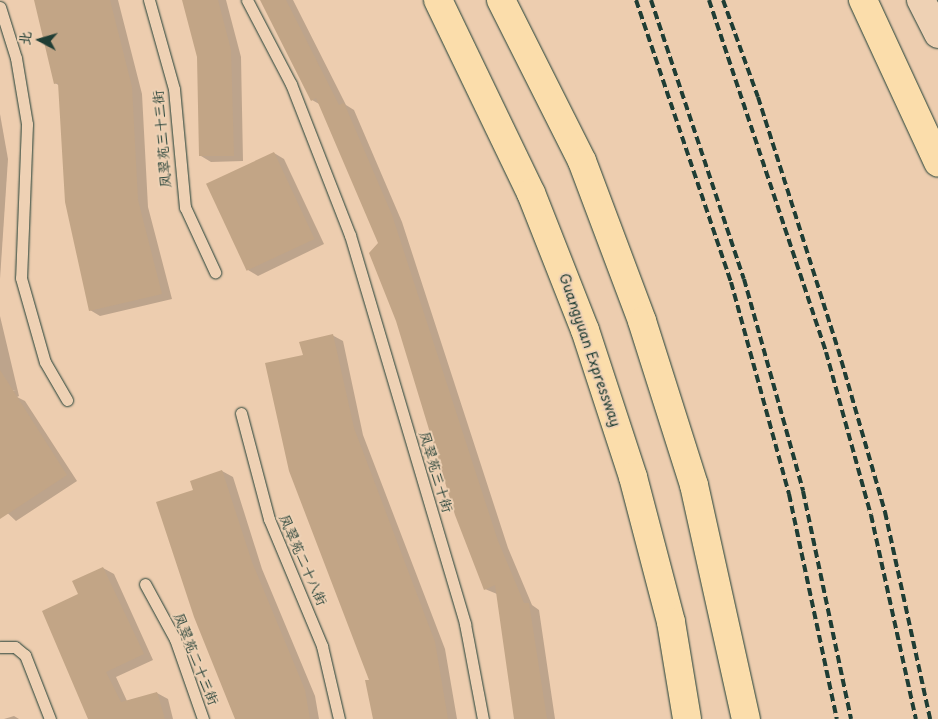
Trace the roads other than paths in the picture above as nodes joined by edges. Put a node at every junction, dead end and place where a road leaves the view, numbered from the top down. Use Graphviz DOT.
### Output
graph roads {
  1 [pos="149,0"];
  2 [pos="247,0"];
  3 [pos="438,0"];
  4 [pos="501,0"];
  5 [pos="864,0"];
  6 [pos="921,0"];
  7 [pos="0,7"];
  8 [pos="938,34"];
  9 [pos="938,162"];
  10 [pos="215,272"];
  11 [pos="67,400"];
  12 [pos="241,413"];
  13 [pos="145,584"];
  14 [pos="0,647"];
  15 [pos="50,719"];
  16 [pos="204,719"];
  17 [pos="339,719"];
  18 [pos="483,719"];
  19 [pos="687,719"];
  20 [pos="746,719"];
  1 -- 10 [label="lane, 凤翠苑三十三街"];
  2 -- 18 [label="lane, 凤翠苑三十街"];
  3 -- 19 [label="highway, Guangyuan Expressway"];
  4 -- 20 [label="highway"];
  5 -- 9 [label="highway"];
  6 -- 8 [label="main road"];
  7 -- 11 [label="lane"];
  12 -- 17 [label="lane, 凤翠苑二十八街"];
  13 -- 16 [label="lane, 凤翠苑二十三街"];
  14 -- 15 [label="lane"];
}
